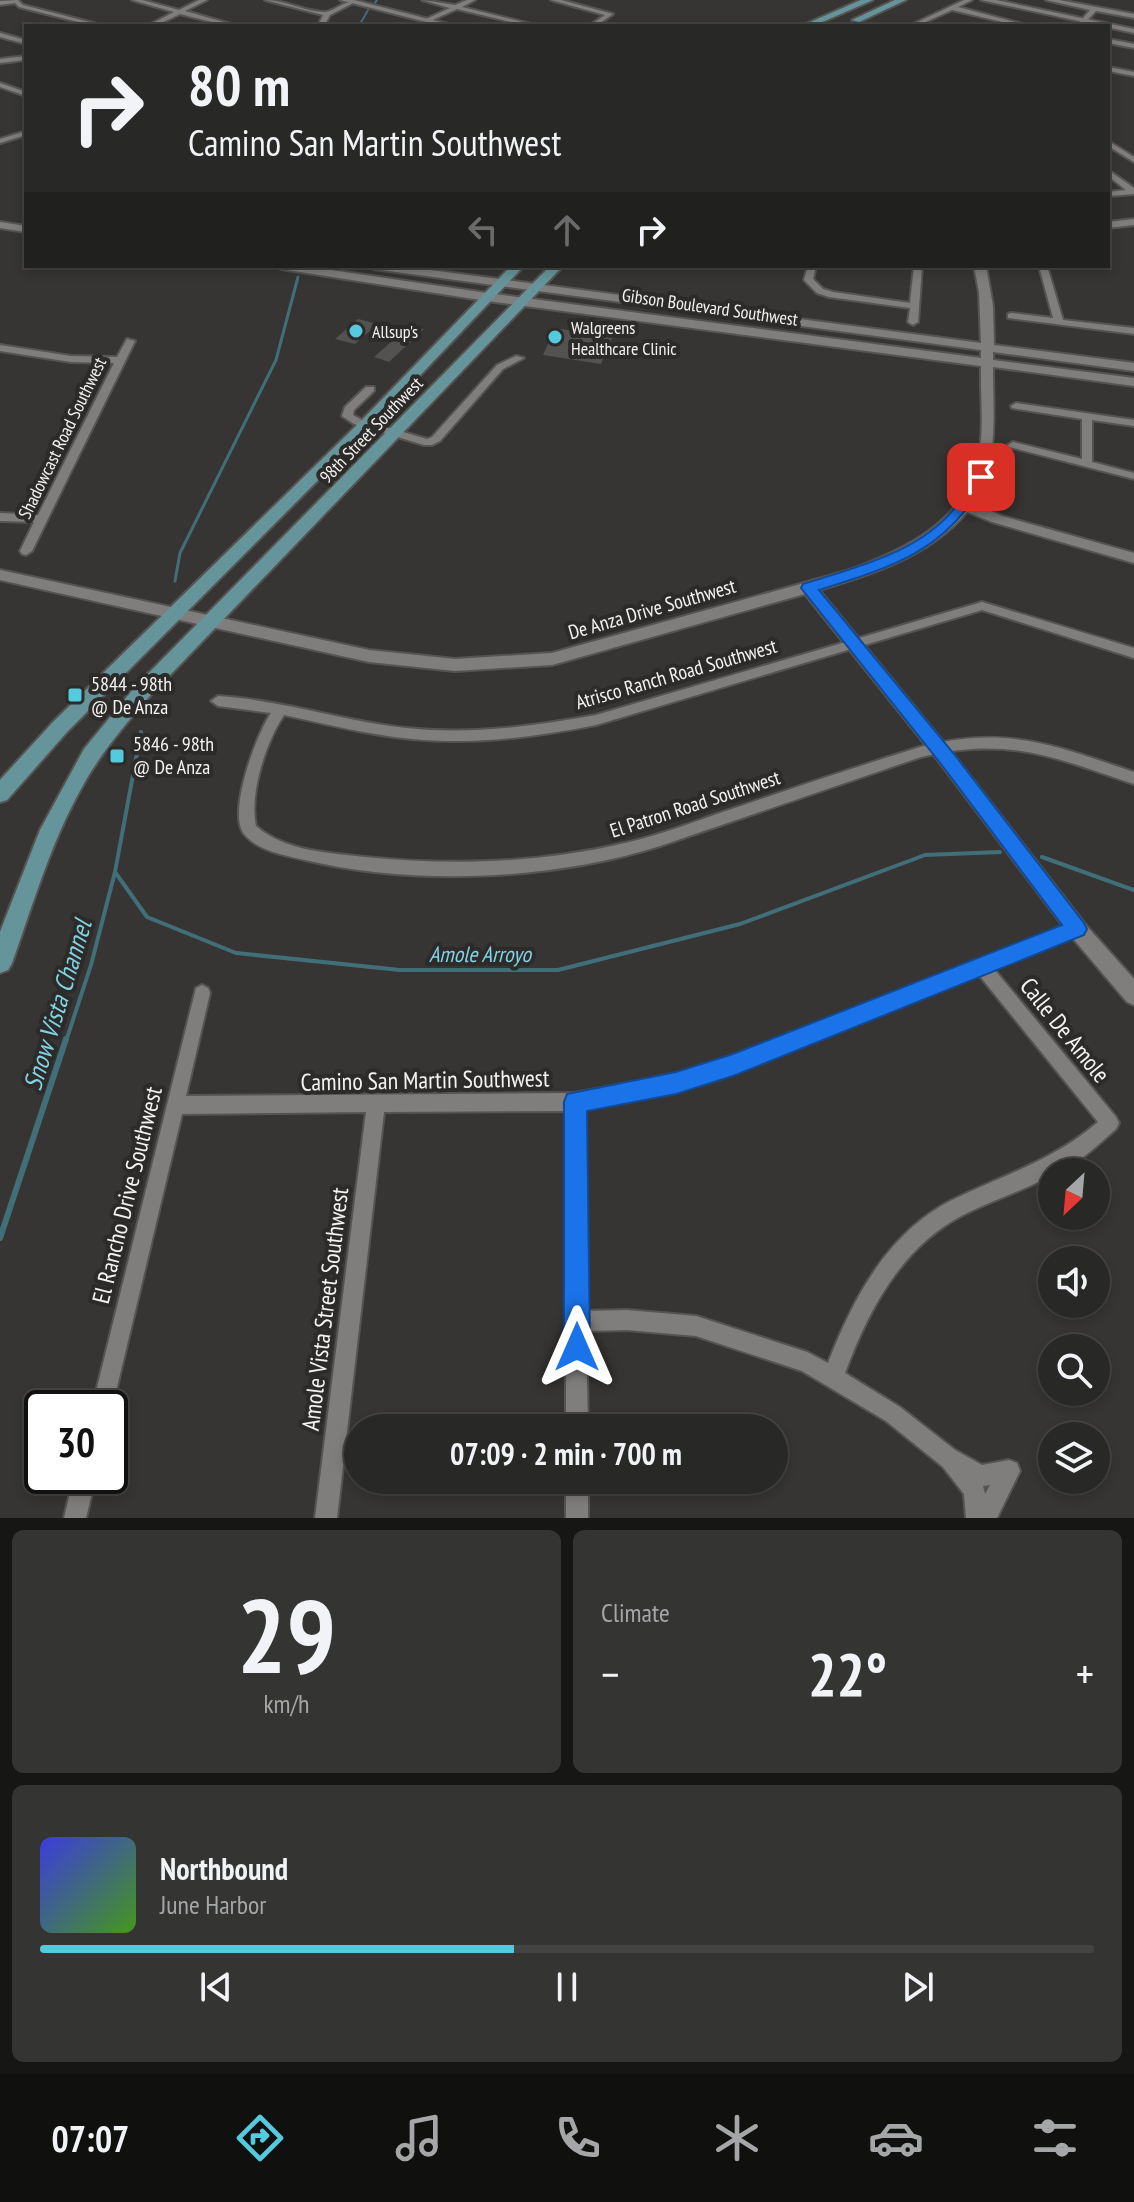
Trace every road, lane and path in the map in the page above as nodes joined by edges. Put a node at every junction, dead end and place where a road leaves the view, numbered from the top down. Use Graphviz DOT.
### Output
graph roads {
  1 [pos="16,0"];
  2 [pos="135,0"];
  3 [pos="204,0"];
  4 [pos="268,0"];
  5 [pos="425,0"];
  6 [pos="472,0"];
  7 [pos="554,0"];
  8 [pos="869,0"];
  9 [pos="902,0"];
  10 [pos="969,0"];
  11 [pos="985,0"];
  12 [pos="1049,0"];
  13 [pos="348,1"];
  14 [pos="0,3"];
  15 [pos="456,7"];
  16 [pos="952,8"];
  17 [pos="1094,9"];
  18 [pos="180,11"];
  19 [pos="327,14"];
  20 [pos="1134,16"];
  21 [pos="428,20"];
  22 [pos="94,24"];
  23 [pos="154,24"];
  24 [pos="228,24"];
  25 [pos="322,24"];
  26 [pos="444,24"];
  27 [pos="528,24"];
  28 [pos="595,24"];
  29 [pos="810,24"];
  30 [pos="846,24"];
  31 [pos="918,24"];
  32 [pos="1019,24"];
  33 [pos="1081,24"];
  34 [pos="1110,26"];
  35 [pos="1134,31"];
  36 [pos="0,35"];
  37 [pos="24,41"];
  38 [pos="1110,41"];
  39 [pos="1134,46"];
  40 [pos="24,58"];
  41 [pos="0,61"];
  42 [pos="1110,69"];
  43 [pos="1134,74"];
  44 [pos="0,85"];
  45 [pos="24,93"];
  46 [pos="24,134"];
  47 [pos="1,140"];
  48 [pos="1110,144"];
  49 [pos="1134,161"];
  50 [pos="1110,168"];
  51 [pos="1110,171"];
  52 [pos="1134,192"];
  53 [pos="1110,194"];
  54 [pos="0,215"];
  55 [pos="24,219"];
  56 [pos="1129,222"];
  57 [pos="0,225"];
  58 [pos="24,229"];
  59 [pos="1134,234"];
  60 [pos="294,268"];
  61 [pos="389,268"];
  62 [pos="516,268"];
  63 [pos="555,268"];
  64 [pos="811,268"];
  65 [pos="918,268"];
  66 [pos="980,268"];
  67 [pos="1044,268"];
  68 [pos="501,283"];
  69 [pos="536,289"];
  70 [pos="487,297"];
  71 [pos="524,301"];
  72 [pos="915,306"];
  73 [pos="1011,316"];
  74 [pos="913,322"];
  75 [pos="1059,322"];
  76 [pos="1134,331"];
  77 [pos="130,341"];
  78 [pos="0,348"];
  79 [pos="987,354"];
  80 [pos="519,358"];
  81 [pos="120,360"];
  82 [pos="1134,367"];
  83 [pos="1134,382"];
  84 [pos="370,389"];
  85 [pos="1016,406"];
  86 [pos="1087,416"];
  87 [pos="1134,423"];
  88 [pos="365,425"];
  89 [pos="394,434"];
  90 [pos="1013,445"];
  91 [pos="1087,464"];
  92 [pos="1134,476"];
  93 [pos="965,505"];
  94 [pos="0,517"];
  95 [pos="41,519"];
  96 [pos="26,551"];
  97 [pos="1134,558"];
  98 [pos="0,575"];
  99 [pos="809,588"];
  100 [pos="175,612"];
  101 [pos="214,621"];
  102 [pos="852,643"];
  103 [pos="1134,653"];
  104 [pos="218,701"];
  105 [pos="281,709"];
  106 [pos="937,747"];
  107 [pos="1134,778"];
  108 [pos="0,794"];
  109 [pos="1077,929"];
  110 [pos="0,963"];
  111 [pos="983,968"];
  112 [pos="202,993"];
  113 [pos="1134,995"];
  114 [pos="575,1102"];
  115 [pos="175,1105"];
  116 [pos="376,1105"];
  117 [pos="577,1321"];
  118 [pos="834,1376"];
  119 [pos="106,1390"];
  120 [pos="577,1414"];
  121 [pos="947,1458"];
  122 [pos="81,1494"];
  123 [pos="577,1494"];
  124 [pos="75,1518"];
  125 [pos="326,1518"];
  126 [pos="577,1518"];
  127 [pos="977,1518"];
  128 [pos="985,1518"];
  1 -- 14 [label="street"];
  1 -- 22 [label="street"];
  2 -- 18 [label="street"];
  3 -- 18 [label="street"];
  4 -- 19 [label="street"];
  5 -- 15 [label="street"];
  6 -- 15 [label="street"];
  7 -- 28 [label="street"];
  8 -- 29 [label="main road"];
  9 -- 30 [label="main road"];
  10 -- 16 [label="street"];
  11 -- 33 [label="street"];
  12 -- 17 [label="street"];
  13 -- 19 [label="street"];
  13 -- 21 [label="street"];
  15 -- 21 [label="street"];
  15 -- 27 [label="street"];
  16 -- 31 [label="street"];
  16 -- 32 [label="street"];
  17 -- 20 [label="street"];
  17 -- 33 [label="street"];
  18 -- 23 [label="street"];
  18 -- 24 [label="street"];
  19 -- 25 [label="street"];
  21 -- 26 [label="street"];
  34 -- 35 [label="street"];
  36 -- 37 [label="street"];
  38 -- 39 [label="street"];
  40 -- 41 [label="street"];
  42 -- 43 [label="street"];
  44 -- 45 [label="street"];
  46 -- 47 [label="street"];
  48 -- 49 [label="street"];
  49 -- 50 [label="street"];
  51 -- 52 [label="street"];
  52 -- 53 [label="street"];
  54 -- 55 [label="street"];
  56 -- 59 [label="street"];
  57 -- 58 [label="street"];
  60 -- 70 [label="street, Gibson Boulevard Southwest"];
  61 -- 68 [label="street, Gibson Boulevard Southwest"];
  62 -- 68 [label="main road, 98th Street Southwest"];
  63 -- 69 [label="main road, 98th Street Southwest"];
  64 -- 72 [label="street"];
  65 -- 72 [label="street"];
  66 -- 79 [label="street, De Anza Drive Southwest"];
  67 -- 75 [label="street"];
  68 -- 69 [label="street, Gibson Boulevard Southwest"];
  68 -- 70 [label="main road, 98th Street Southwest"];
  69 -- 71 [label="main road, 98th Street Southwest"];
  69 -- 79 [label="street, Gibson Boulevard Southwest"];
  70 -- 71 [label="street, Gibson Boulevard Southwest"];
  70 -- 88 [label="main road, 98th Street Southwest"];
  71 -- 79 [label="street, Gibson Boulevard Southwest"];
  71 -- 89 [label="main road, 98th Street Southwest"];
  72 -- 74 [label="street"];
  73 -- 75 [label="street"];
  75 -- 76 [label="street"];
  77 -- 81 [label="street, Shadowcast Road Southwest"];
  78 -- 81 [label="street"];
  79 -- 82 [label="street, Gibson Boulevard Southwest"];
  79 -- 83 [label="street, Gibson Boulevard Southwest"];
  79 -- 93 [label="street, De Anza Drive Southwest"];
  80 -- 89 [label="street"];
  81 -- 95 [label="street, Shadowcast Road Southwest"];
  84 -- 88 [label="street"];
  85 -- 86 [label="street"];
  86 -- 87 [label="street"];
  86 -- 91 [label="street"];
  88 -- 89 [label="street"];
  88 -- 100 [label="main road, 98th Street Southwest"];
  89 -- 101 [label="main road, 98th Street Southwest"];
  90 -- 91 [label="street"];
  91 -- 92 [label="street"];
  93 -- 97 [label="street"];
  93 -- 99 [label="street, De Anza Drive Southwest"];
  94 -- 95 [label="street"];
  95 -- 96 [label="street, Shadowcast Road Southwest"];
  98 -- 100 [label="street, De Anza Drive Southwest"];
  99 -- 101 [label="street, De Anza Drive Southwest"];
  99 -- 102 [label="street"];
  100 -- 101 [label="street, De Anza Drive Southwest"];
  100 -- 108 [label="main road, 98th Street Southwest"];
  101 -- 110 [label="main road, 98th Street Southwest"];
  102 -- 103 [label="street, Atrisco Ranch Road Southwest"];
  102 -- 105 [label="street, Atrisco Ranch Road Southwest"];
  102 -- 106 [label="street"];
  104 -- 105 [label="street, Atrisco Ranch Road Southwest"];
  105 -- 106 [label="street, El Patron Road Southwest"];
  106 -- 107 [label="street, El Patron Road Southwest"];
  106 -- 109 [label="street"];
  109 -- 111 [label="street, Camino San Martin Southwest"];
  109 -- 113 [label="street"];
  111 -- 114 [label="street, Camino San Martin Southwest"];
  111 -- 118 [label="street, Calle De Amole"];
  112 -- 115 [label="street, El Rancho Drive Southwest"];
  114 -- 116 [label="street, Camino San Martin Southwest"];
  114 -- 117 [label="street"];
  115 -- 116 [label="street, Camino San Martin Southwest"];
  115 -- 119 [label="street, El Rancho Drive Southwest"];
  116 -- 125 [label="street, Amole Vista Street Southwest"];
  117 -- 118 [label="street"];
  117 -- 120 [label="street"];
  118 -- 121 [label="street"];
  121 -- 127 [label="street"];
  121 -- 128 [label="street"];
  122 -- 124 [label="street"];
  123 -- 126 [label="street"];
}
